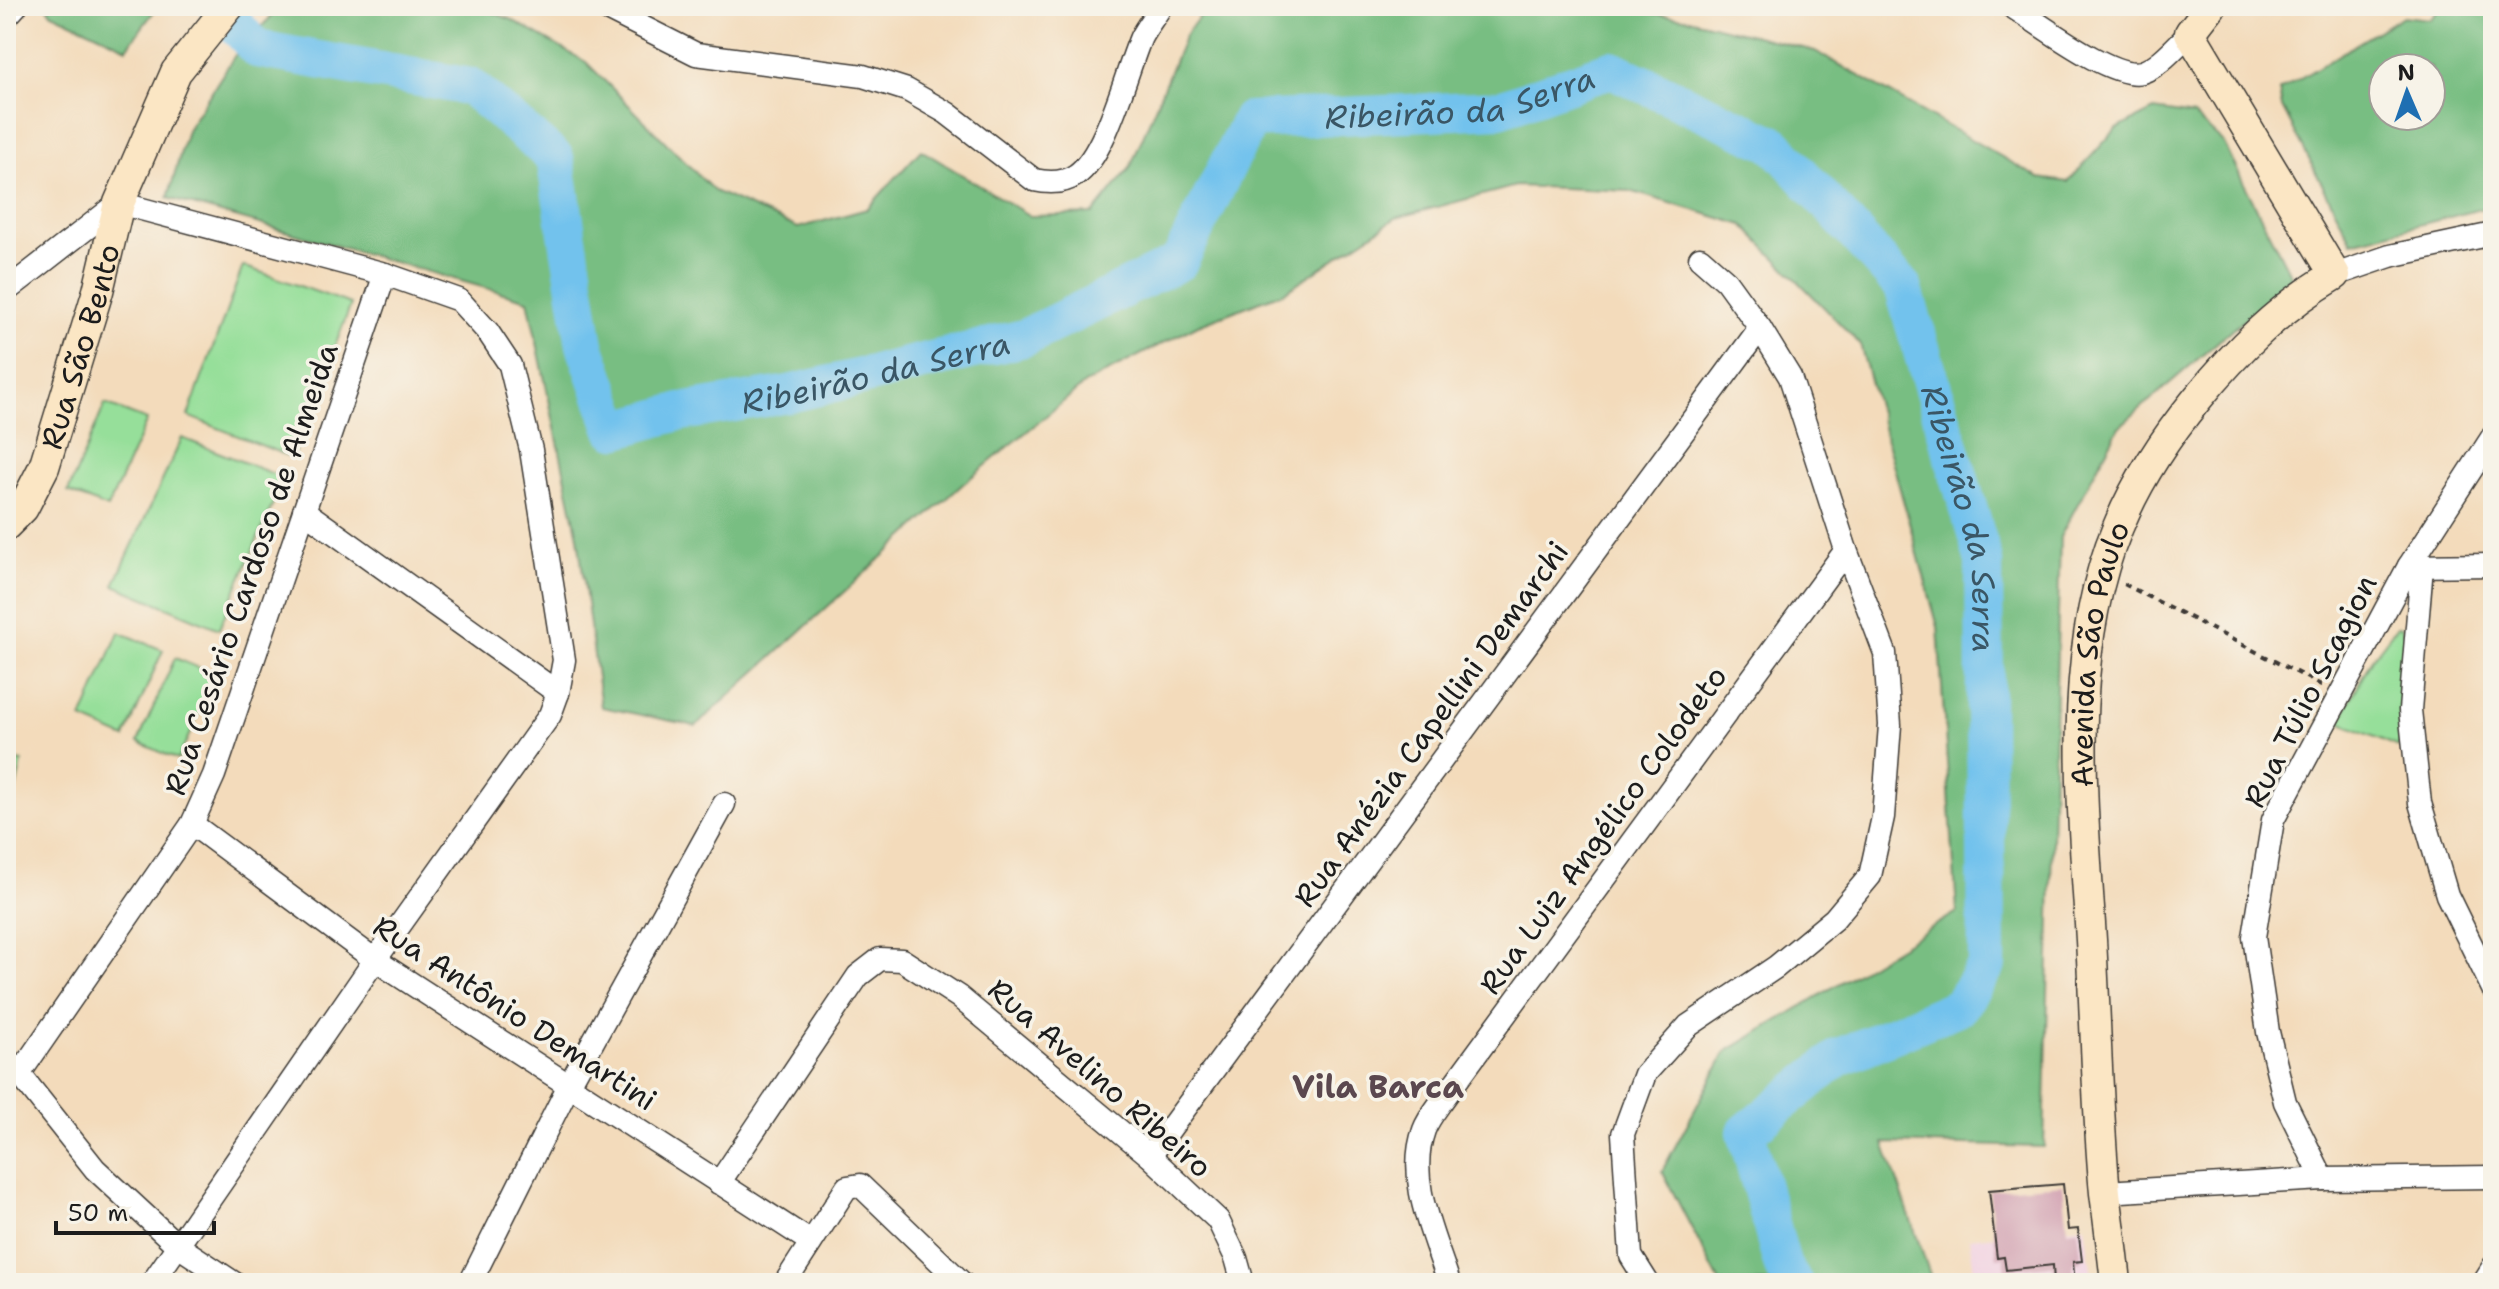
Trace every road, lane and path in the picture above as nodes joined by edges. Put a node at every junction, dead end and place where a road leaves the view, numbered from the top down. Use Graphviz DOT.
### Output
graph roads {
  1 [pos="16,6"];
  2 [pos="229,6"];
  3 [pos="601,6"];
  4 [pos="1161,6"];
  5 [pos="2011,6"];
  6 [pos="2211,6"];
  7 [pos="6,17"];
  8 [pos="2190,33"];
  9 [pos="119,203"];
  10 [pos="2493,234"];
  11 [pos="1700,258"];
  12 [pos="385,274"];
  13 [pos="2335,275"];
  14 [pos="6,291"];
  15 [pos="1760,328"];
  16 [pos="2493,436"];
  17 [pos="304,511"];
  18 [pos="6,525"];
  19 [pos="1846,550"];
  20 [pos="2493,565"];
  21 [pos="2415,566"];
  22 [pos="2103,574"];
  23 [pos="558,693"];
  24 [pos="2339,695"];
  25 [pos="724,804"];
  26 [pos="192,824"];
  27 [pos="375,960"];
  28 [pos="2493,989"];
  29 [pos="13,1065"];
  30 [pos="569,1085"];
  31 [pos="1150,1156"];
  32 [pos="2493,1177"];
  33 [pos="2323,1179"];
  34 [pos="719,1183"];
  35 [pos="2105,1192"];
  36 [pos="811,1242"];
  37 [pos="178,1246"];
  38 [pos="2493,1267"];
  39 [pos="152,1283"];
  40 [pos="234,1283"];
  41 [pos="470,1283"];
  42 [pos="785,1283"];
  43 [pos="962,1283"];
  44 [pos="1243,1283"];
  45 [pos="1449,1283"];
  46 [pos="1648,1283"];
  47 [pos="2116,1283"];
  48 [pos="2483,1283"];
  1 -- 7 [label="street"];
  2 -- 9 [label="street, Rua São Bento"];
  3 -- 4 [label="street"];
  5 -- 8 [label="street"];
  6 -- 8 [label="street"];
  8 -- 13 [label="street"];
  9 -- 12 [label="street"];
  9 -- 14 [label="street"];
  9 -- 18 [label="street, Rua São Bento"];
  10 -- 13 [label="street, Avenida São Paulo"];
  11 -- 15 [label="street"];
  12 -- 17 [label="street, Rua Cesário Cardoso de Almeida"];
  12 -- 23 [label="street"];
  13 -- 22 [label="street, Avenida São Paulo"];
  15 -- 19 [label="street"];
  15 -- 31 [label="street, Rua Anézia Capellini Demarchi"];
  16 -- 21 [label="street, Rua Túlio Scagion"];
  17 -- 23 [label="street"];
  17 -- 26 [label="street, Rua Cesário Cardoso de Almeida"];
  19 -- 45 [label="street, Rua Luiz Angélico Colodeto"];
  19 -- 46 [label="street"];
  20 -- 21 [label="street"];
  21 -- 24 [label="street, Rua Túlio Scagion"];
  21 -- 28 [label="street"];
  22 -- 24 [label="path"];
  22 -- 35 [label="street, Avenida São Paulo"];
  23 -- 27 [label="street"];
  24 -- 33 [label="street, Rua Túlio Scagion"];
  25 -- 30 [label="street"];
  26 -- 27 [label="street, Rua Antônio Demartini"];
  26 -- 29 [label="street, Rua Cesário Cardoso de Almeida"];
  27 -- 30 [label="street, Rua Antônio Demartini"];
  27 -- 37 [label="street"];
  29 -- 37 [label="street"];
  30 -- 34 [label="street, Rua Antônio Demartini"];
  30 -- 41 [label="street"];
  31 -- 34 [label="street, Rua Avelino Ribeiro"];
  31 -- 44 [label="street, Rua Avelino Ribeiro"];
  32 -- 33 [label="street"];
  33 -- 35 [label="street"];
  34 -- 36 [label="street, Rua Antônio Demartini"];
  35 -- 47 [label="street, Avenida São Paulo"];
  36 -- 42 [label="street"];
  36 -- 43 [label="street"];
  37 -- 39 [label="street"];
  37 -- 40 [label="street"];
  38 -- 48 [label="street"];
}
